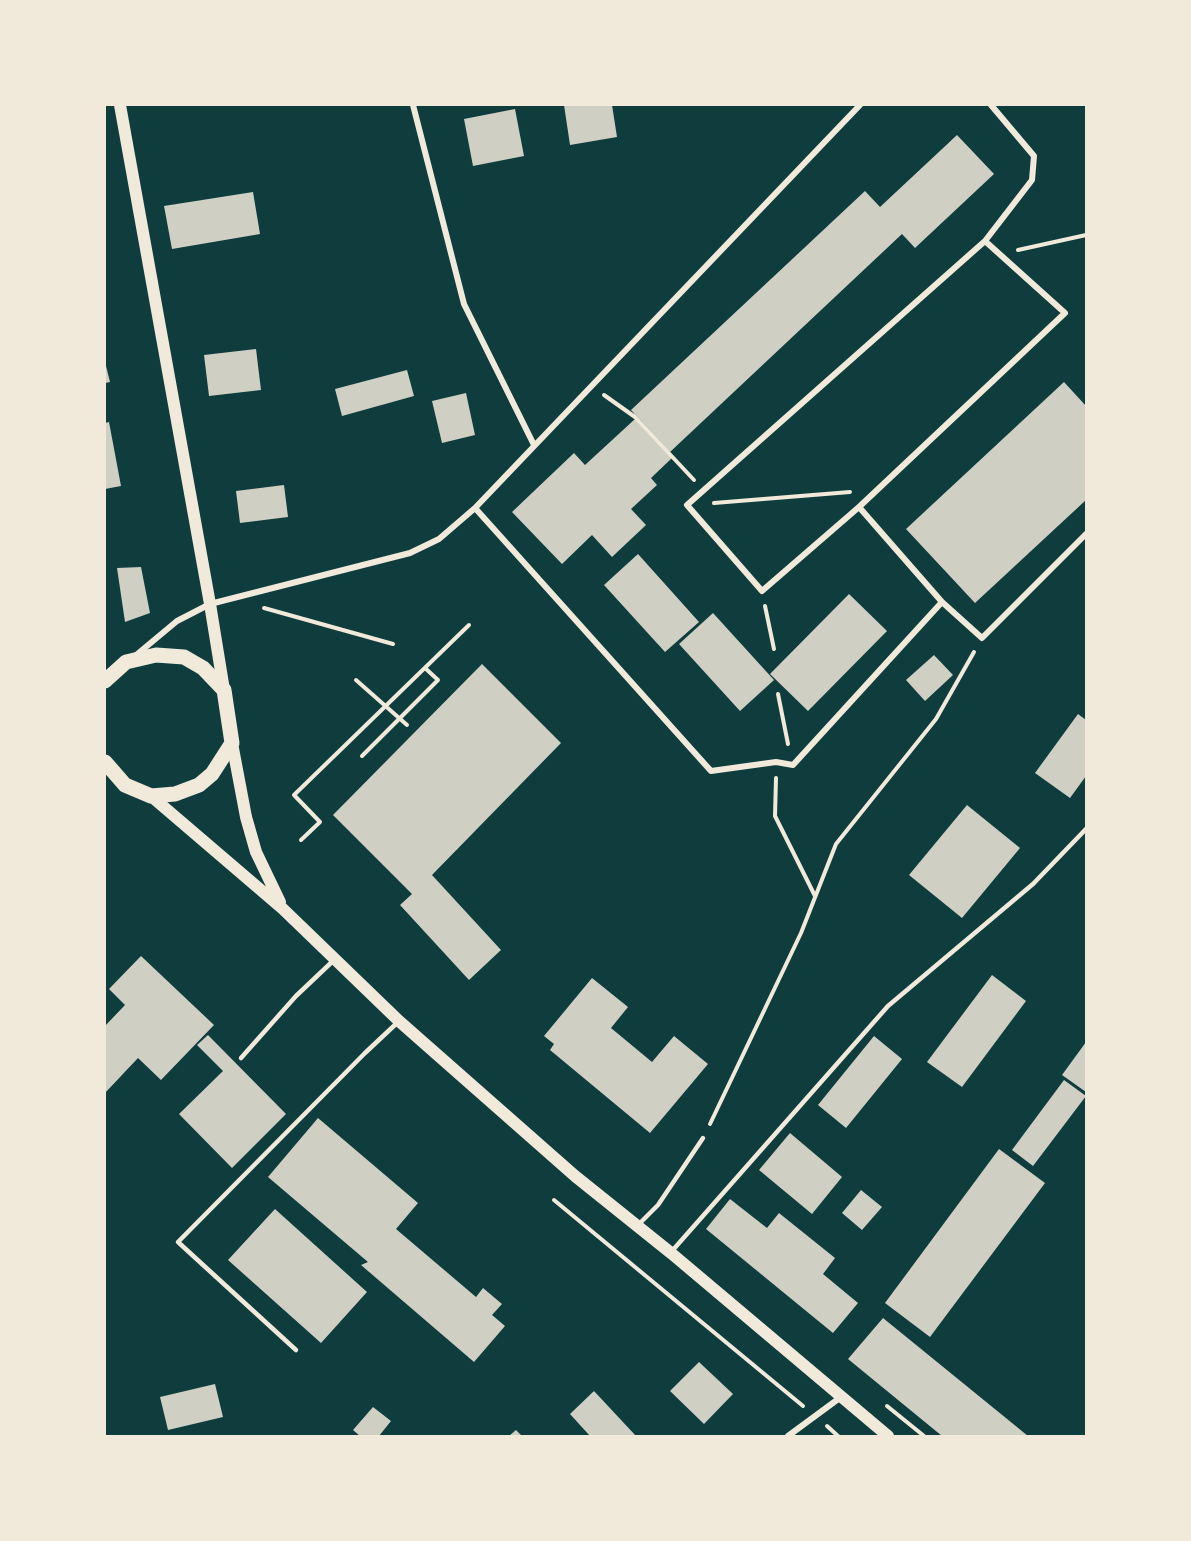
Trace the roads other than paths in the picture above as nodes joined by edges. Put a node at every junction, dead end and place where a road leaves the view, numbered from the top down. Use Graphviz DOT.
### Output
graph roads {
  1 [pos="120,105"];
  2 [pos="413,105"];
  3 [pos="860,105"];
  4 [pos="991,105"];
  5 [pos="985,241"];
  6 [pos="534,445"];
  7 [pos="859,507"];
  8 [pos="475,508"];
  9 [pos="1086,534"];
  10 [pos="942,602"];
  11 [pos="210,604"];
  12 [pos="126,663"];
  13 [pos="106,681"];
  14 [pos="224,690"];
  15 [pos="232,743"];
  16 [pos="105,762"];
  17 [pos="125,784"];
  18 [pos="105,785"];
  19 [pos="151,795"];
  20 [pos="1086,829"];
  21 [pos="283,909"];
  22 [pos="334,960"];
  23 [pos="399,1022"];
  24 [pos="241,1058"];
  25 [pos="703,1138"];
  26 [pos="637,1226"];
  27 [pos="671,1253"];
  28 [pos="296,1350"];
  29 [pos="841,1397"];
  30 [pos="788,1436"];
  31 [pos="888,1436"];
  1 -- 11 [label="main road"];
  2 -- 6 [label="street"];
  3 -- 6 [label="street"];
  4 -- 5 [label="street"];
  5 -- 7 [label="street"];
  5 -- 7 [label="street"];
  6 -- 8 [label="street"];
  7 -- 10 [label="street"];
  8 -- 10 [label="street"];
  8 -- 11 [label="street"];
  9 -- 10 [label="street"];
  11 -- 12 [label="street"];
  11 -- 14 [label="main road"];
  12 -- 13 [label="main road"];
  12 -- 14 [label="main road"];
  14 -- 15 [label="main road"];
  15 -- 19 [label="main road"];
  15 -- 21 [label="main road"];
  16 -- 17 [label="main road"];
  17 -- 18 [label="main road"];
  17 -- 19 [label="main road"];
  19 -- 21 [label="main road"];
  20 -- 27 [label="lane"];
  21 -- 22 [label="main road"];
  22 -- 23 [label="main road"];
  22 -- 24 [label="lane"];
  23 -- 26 [label="main road"];
  23 -- 28 [label="lane"];
  25 -- 26 [label="lane"];
  26 -- 27 [label="main road"];
  27 -- 29 [label="main road"];
  29 -- 30 [label="street"];
  29 -- 31 [label="main road"];
}
